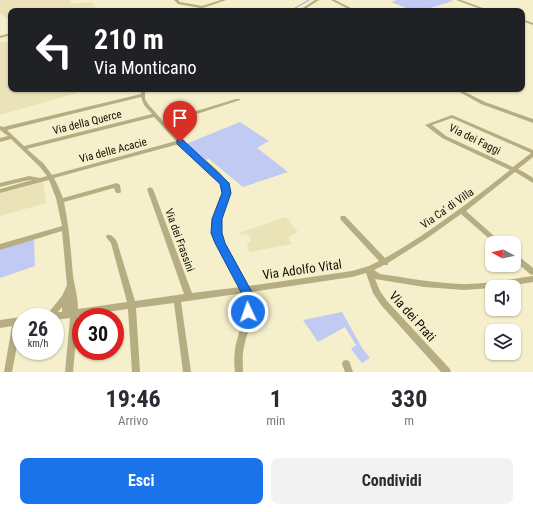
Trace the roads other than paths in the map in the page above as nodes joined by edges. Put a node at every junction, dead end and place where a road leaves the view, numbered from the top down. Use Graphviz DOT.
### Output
graph roads {
  1 [pos="176,0"];
  2 [pos="224,0"];
  3 [pos="310,0"];
  4 [pos="317,0"];
  5 [pos="333,0"];
  6 [pos="458,0"];
  7 [pos="303,3"];
  8 [pos="198,8"];
  9 [pos="204,8"];
  10 [pos="305,8"];
  11 [pos="349,8"];
  12 [pos="481,8"];
  13 [pos="143,92"];
  14 [pos="461,92"];
  15 [pos="238,100"];
  16 [pos="155,115"];
  17 [pos="533,121"];
  18 [pos="162,124"];
  19 [pos="1,128"];
  20 [pos="11,137"];
  21 [pos="0,140"];
  22 [pos="180,142"];
  23 [pos="23,148"];
  24 [pos="533,153"];
  25 [pos="514,170"];
  26 [pos="51,177"];
  27 [pos="40,180"];
  28 [pos="533,180"];
  29 [pos="0,185"];
  30 [pos="150,189"];
  31 [pos="0,191"];
  32 [pos="118,192"];
  33 [pos="60,201"];
  34 [pos="462,211"];
  35 [pos="343,218"];
  36 [pos="64,228"];
  37 [pos="491,236"];
  38 [pos="109,237"];
  39 [pos="0,246"];
  40 [pos="521,262"];
  41 [pos="385,263"];
  42 [pos="368,270"];
  43 [pos="533,272"];
  44 [pos="533,279"];
  45 [pos="71,285"];
  46 [pos="246,289"];
  47 [pos="66,296"];
  48 [pos="190,297"];
  49 [pos="177,299"];
  50 [pos="132,305"];
  51 [pos="56,308"];
  52 [pos="70,314"];
  53 [pos="64,315"];
  54 [pos="12,322"];
  55 [pos="0,324"];
  56 [pos="12,353"];
  57 [pos="8,372"];
  58 [pos="69,372"];
  59 [pos="136,372"];
  60 [pos="187,372"];
  61 [pos="239,372"];
  62 [pos="447,372"];
  1 -- 8 [label="street"];
  2 -- 9 [label="street"];
  3 -- 7 [label="street"];
  4 -- 10 [label="street"];
  5 -- 11 [label="street"];
  6 -- 12 [label="street"];
  13 -- 16 [label="street"];
  13 -- 19 [label="street"];
  14 -- 17 [label="street"];
  15 -- 18 [label="street"];
  16 -- 18 [label="street"];
  16 -- 23 [label="street, Via della Querce"];
  18 -- 22 [label="street"];
  19 -- 20 [label="street"];
  20 -- 21 [label="street"];
  20 -- 23 [label="street"];
  22 -- 26 [label="street, Via delle Acacie"];
  22 -- 46 [label="street"];
  23 -- 26 [label="street"];
  24 -- 25 [label="street, Via Ca' di Villa"];
  24 -- 25 [label="street, Via dei Faggi"];
  25 -- 28 [label="street, Via dei Faggi"];
  25 -- 34 [label="street, Via Ca' di Villa"];
  26 -- 27 [label="street, Via delle Acacie"];
  26 -- 33 [label="street"];
  27 -- 29 [label="street"];
  27 -- 31 [label="street"];
  30 -- 48 [label="street, Via dei Frassini"];
  32 -- 33 [label="street"];
  33 -- 36 [label="street"];
  34 -- 37 [label="street"];
  34 -- 41 [label="street, Via Ca' di Villa"];
  35 -- 41 [label="street"];
  36 -- 39 [label="street"];
  36 -- 45 [label="street"];
  38 -- 50 [label="street"];
  40 -- 43 [label="street"];
  41 -- 42 [label="street, Via Ca' di Villa"];
  42 -- 44 [label="street"];
  42 -- 46 [label="street, Via Adolfo Vital"];
  42 -- 62 [label="street, Via dei Prati"];
  45 -- 47 [label="street"];
  45 -- 52 [label="street"];
  46 -- 48 [label="street, Via Adolfo Vital"];
  46 -- 61 [label="street"];
  47 -- 51 [label="street"];
  47 -- 52 [label="street"];
  48 -- 49 [label="street, Via Adolfo Vital"];
  49 -- 50 [label="street, Via Adolfo Vital"];
  49 -- 60 [label="street"];
  50 -- 52 [label="street, Via Adolfo Vital"];
  50 -- 59 [label="street"];
  52 -- 53 [label="street, Via Adolfo Vital"];
  52 -- 58 [label="street"];
  54 -- 55 [label="street"];
  56 -- 57 [label="street"];
}
